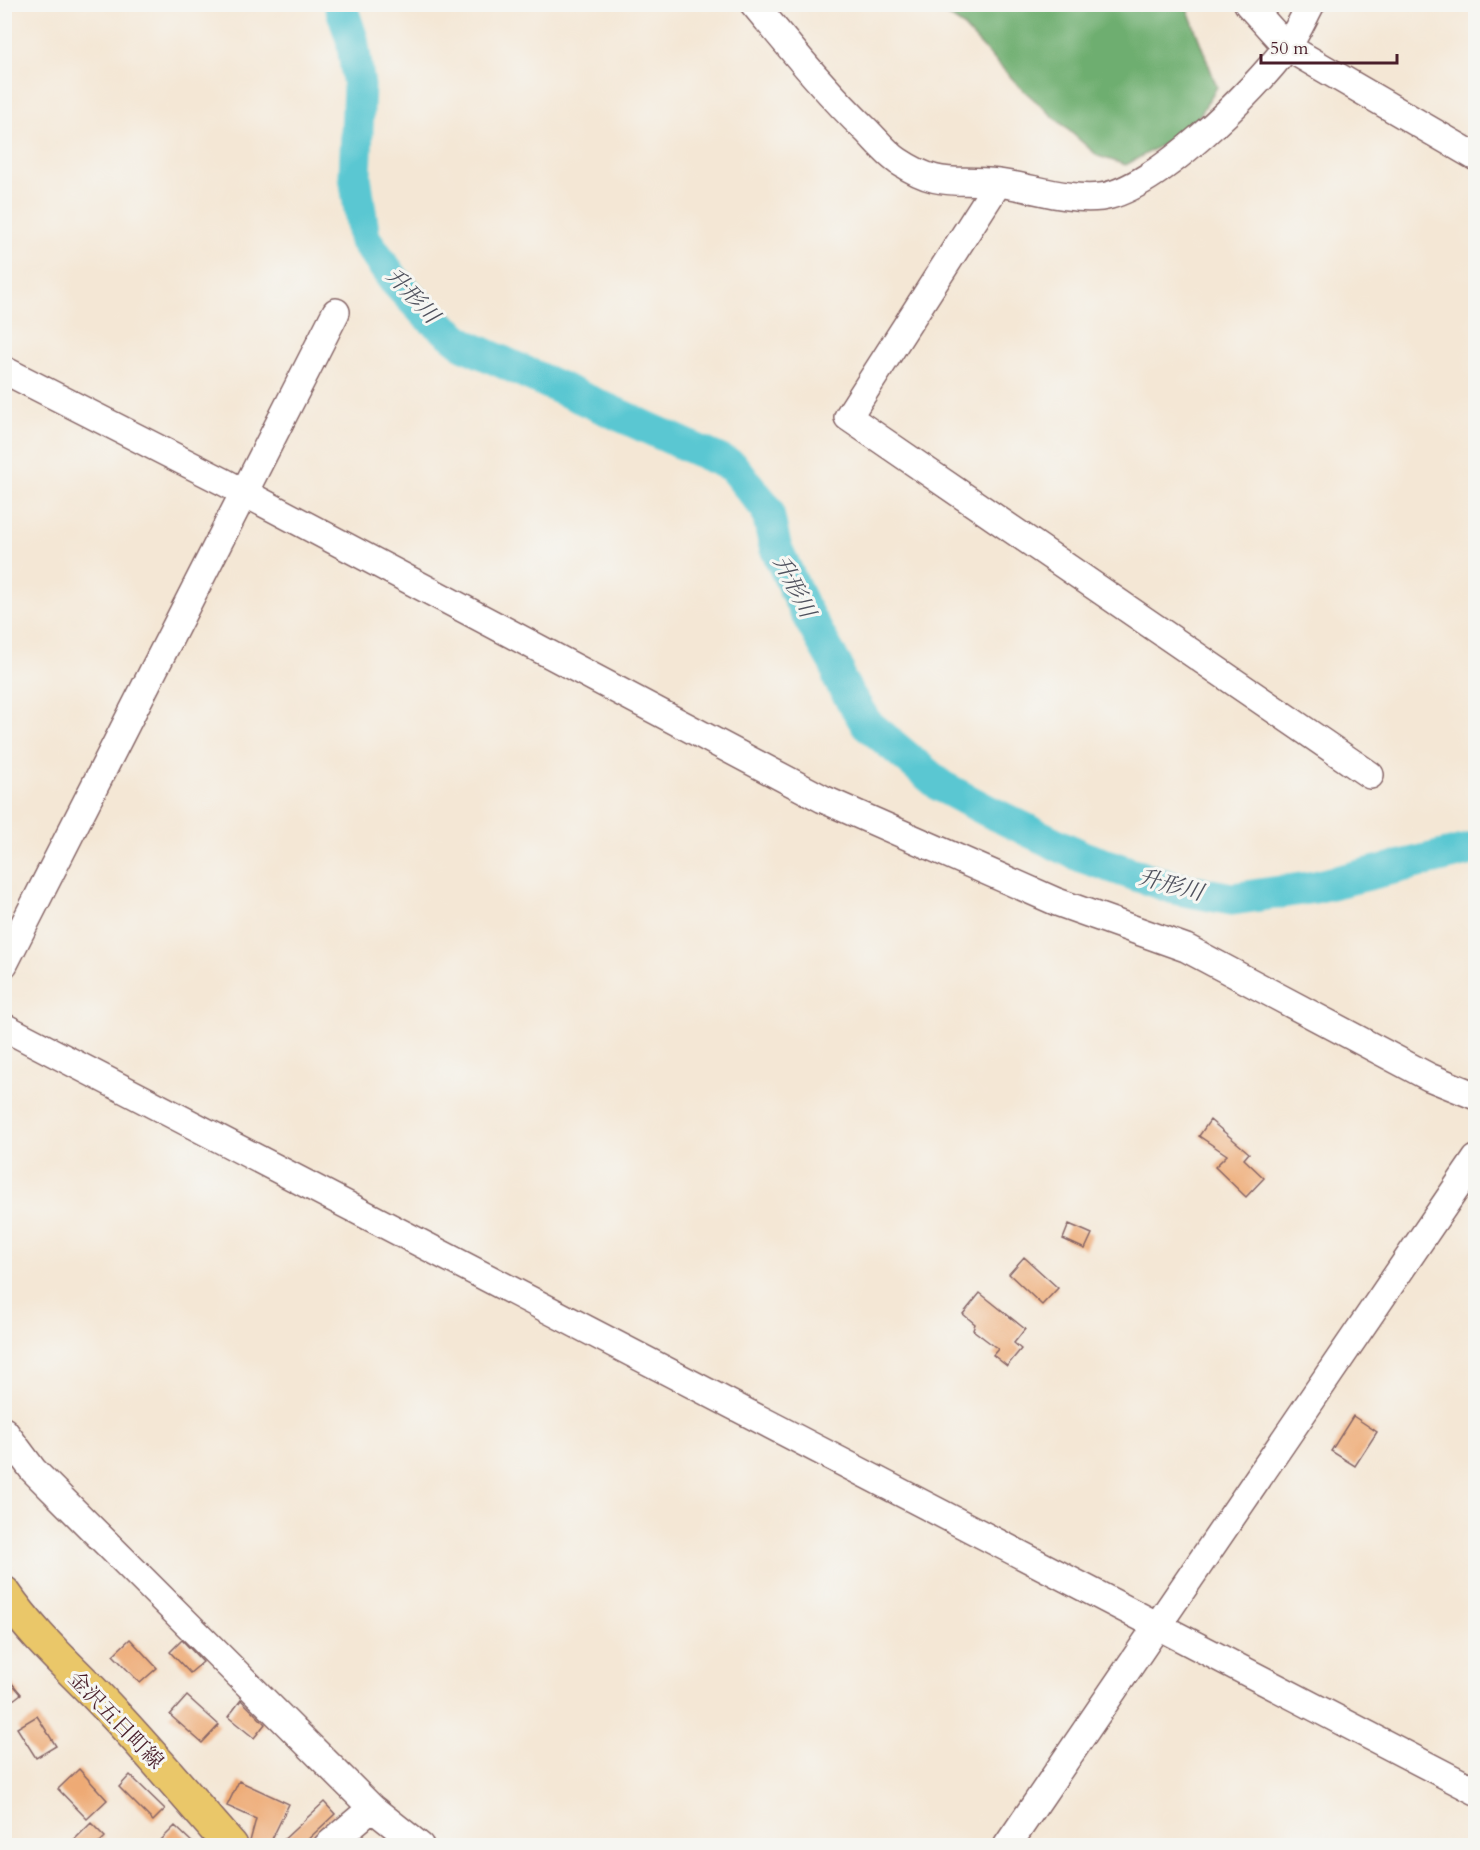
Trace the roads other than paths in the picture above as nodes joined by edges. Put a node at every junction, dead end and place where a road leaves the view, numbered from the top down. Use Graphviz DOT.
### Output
graph roads {
  1 [pos="754,4"];
  2 [pos="1248,4"];
  3 [pos="1311,4"];
  4 [pos="1287,47"];
  5 [pos="1476,157"];
  6 [pos="998,183"];
  7 [pos="336,312"];
  8 [pos="4,370"];
  9 [pos="243,492"];
  10 [pos="1370,775"];
  11 [pos="4,964"];
  12 [pos="4,1027"];
  13 [pos="1476,1096"];
  14 [pos="1476,1160"];
  15 [pos="4,1431"];
  16 [pos="4,1593"];
  17 [pos="1156,1626"];
  18 [pos="1476,1791"];
  19 [pos="372,1808"];
  20 [pos="231,1845"];
  21 [pos="327,1845"];
  22 [pos="420,1845"];
  23 [pos="1007,1845"];
  1 -- 6 [label="street"];
  2 -- 4 [label="street"];
  3 -- 4 [label="street"];
  4 -- 5 [label="street"];
  4 -- 6 [label="street"];
  6 -- 10 [label="street"];
  7 -- 9 [label="street"];
  8 -- 9 [label="street"];
  9 -- 11 [label="street"];
  9 -- 13 [label="street"];
  12 -- 17 [label="street"];
  14 -- 17 [label="street"];
  15 -- 19 [label="street"];
  16 -- 20 [label="main road, 金沢五日町線"];
  17 -- 18 [label="street"];
  17 -- 23 [label="street"];
  19 -- 21 [label="street"];
  19 -- 22 [label="street"];
}
